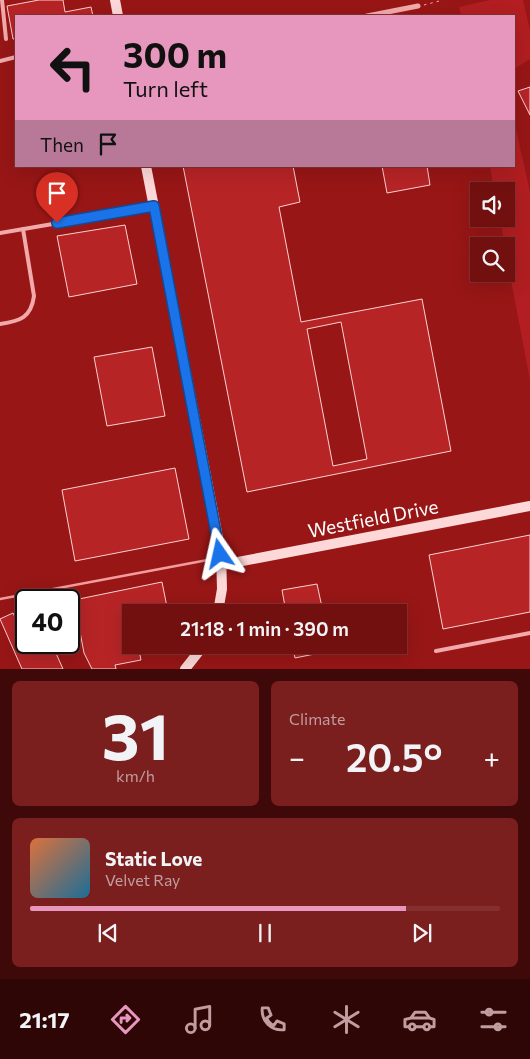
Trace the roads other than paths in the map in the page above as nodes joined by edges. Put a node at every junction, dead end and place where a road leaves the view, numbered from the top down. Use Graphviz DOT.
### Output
graph roads {
  1 [pos="2,0"];
  2 [pos="115,0"];
  3 [pos="418,6"];
  4 [pos="118,15"];
  5 [pos="372,15"];
  6 [pos="6,39"];
  7 [pos="15,58"];
  8 [pos="0,61"];
  9 [pos="146,167"];
  10 [pos="154,206"];
  11 [pos="23,229"];
  12 [pos="0,233"];
  13 [pos="0,324"];
  14 [pos="530,506"];
  15 [pos="222,565"];
  16 [pos="219,604"];
  17 [pos="530,632"];
  18 [pos="436,651"];
  19 [pos="197,654"];
  20 [pos="185,669"];
  1 -- 6 [label="lane"];
  2 -- 4 [label="street"];
  3 -- 5 [label="street"];
  7 -- 8 [label="lane"];
  9 -- 10 [label="street"];
  10 -- 11 [label="lane"];
  10 -- 15 [label="street"];
  11 -- 12 [label="lane"];
  11 -- 13 [label="lane"];
  14 -- 15 [label="street, Westfield Drive"];
  15 -- 16 [label="street"];
  17 -- 18 [label="lane"];
  19 -- 20 [label="street"];
}
